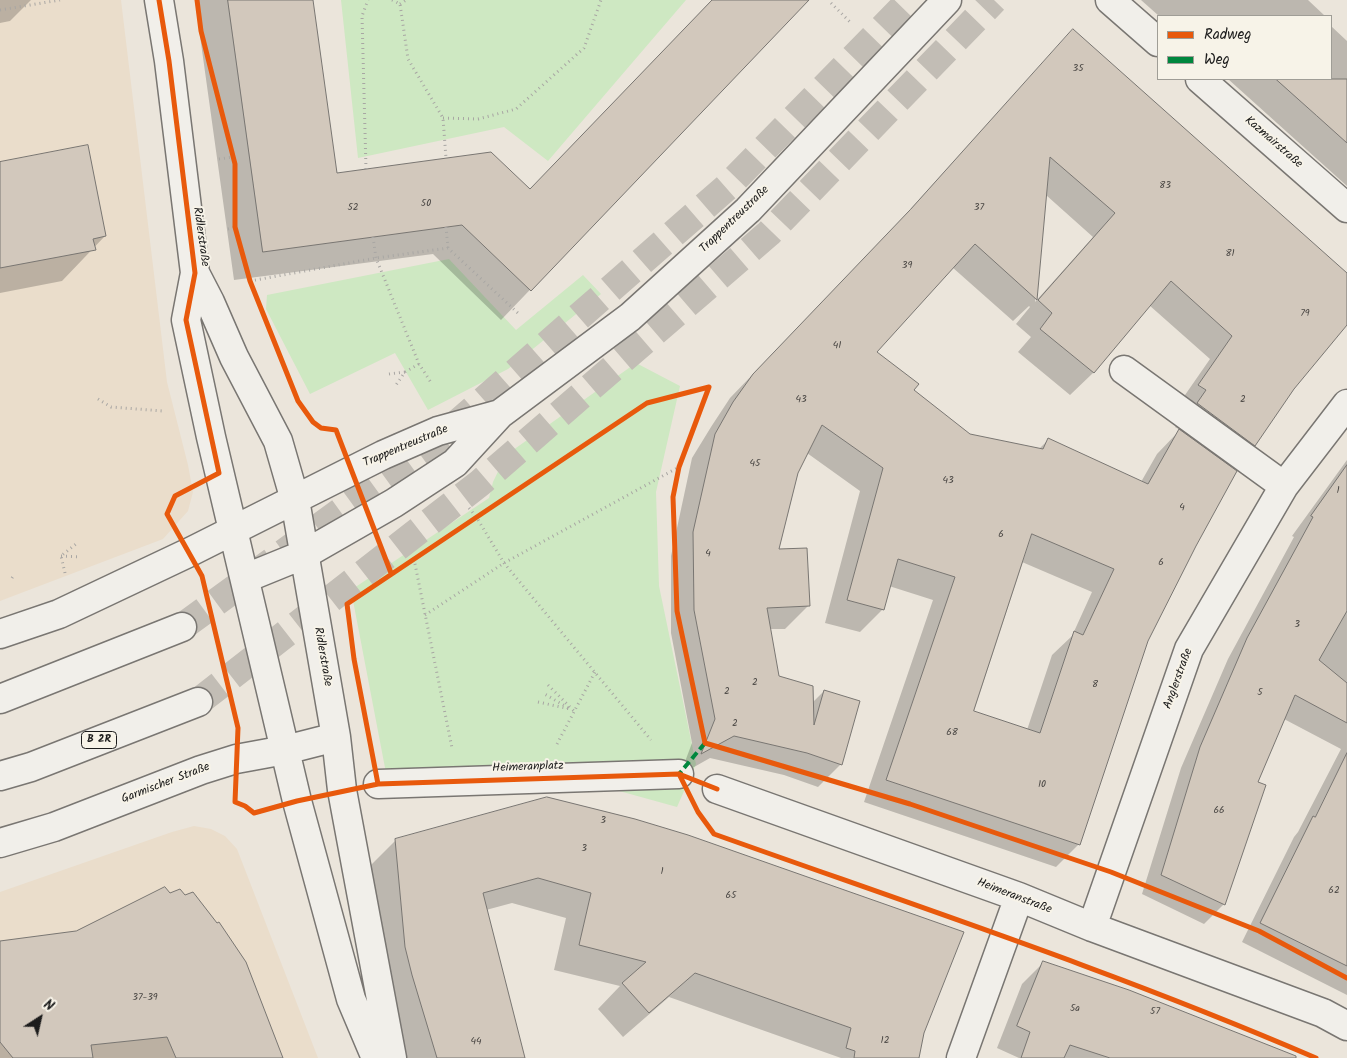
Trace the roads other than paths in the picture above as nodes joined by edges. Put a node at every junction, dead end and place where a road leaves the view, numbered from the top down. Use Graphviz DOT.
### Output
graph roads {
  1 [pos="159,0"];
  2 [pos="947,0"];
  3 [pos="1110,0"];
  4 [pos="1157,41"];
  5 [pos="1201,80"];
  6 [pos="1347,208"];
  7 [pos="194,274"];
  8 [pos="1124,370"];
  9 [pos="1347,404"];
  10 [pos="500,414"];
  11 [pos="1284,486"];
  12 [pos="295,500"];
  13 [pos="234,530"];
  14 [pos="305,554"];
  15 [pos="246,578"];
  16 [pos="182,627"];
  17 [pos="0,634"];
  18 [pos="0,699"];
  19 [pos="198,702"];
  20 [pos="336,737"];
  21 [pos="285,750"];
  22 [pos="678,774"];
  23 [pos="0,776"];
  24 [pos="378,784"];
  25 [pos="718,789"];
  26 [pos="0,843"];
  27 [pos="1019,898"];
  28 [pos="1092,927"];
  29 [pos="1347,1026"];
  30 [pos="376,1058"];
  31 [pos="392,1058"];
  32 [pos="961,1058"];
  1 -- 7 [label="main road, Ridlerstraße"];
  2 -- 10 [label="main road, Trappentreustraße"];
  3 -- 4 [label="main road"];
  5 -- 6 [label="main road, Kazmairstraße"];
  7 -- 12 [label="main road, Ridlerstraße"];
  7 -- 13 [label="main road, Ridlerstraße"];
  8 -- 11 [label="main road"];
  9 -- 11 [label="main road, Anglerstraße"];
  10 -- 12 [label="main road, Trappentreustraße"];
  10 -- 14 [label="main road, Trappentreustraße"];
  11 -- 28 [label="main road, Anglerstraße"];
  12 -- 13 [label="main road, Trappentreustraße"];
  12 -- 14 [label="main road, Ridlerstraße"];
  13 -- 15 [label="main road, Ridlerstraße"];
  13 -- 17 [label="main road"];
  14 -- 15 [label="main road, Trappentreustraße"];
  14 -- 20 [label="main road, Ridlerstraße"];
  15 -- 21 [label="main road, Ridlerstraße"];
  16 -- 18 [label="main road"];
  19 -- 23 [label="main road, B 2R"];
  20 -- 21 [label="main road, Garmischer Straße"];
  20 -- 31 [label="main road, Ridlerstraße"];
  21 -- 26 [label="main road, Garmischer Straße"];
  21 -- 30 [label="main road, Ridlerstraße"];
  22 -- 24 [label="main road, Heimeranplatz"];
  25 -- 27 [label="main road, Heimeranstraße"];
  27 -- 28 [label="main road, Heimeranstraße"];
  27 -- 32 [label="main road"];
  28 -- 29 [label="main road, Heimeranstraße"];
}
